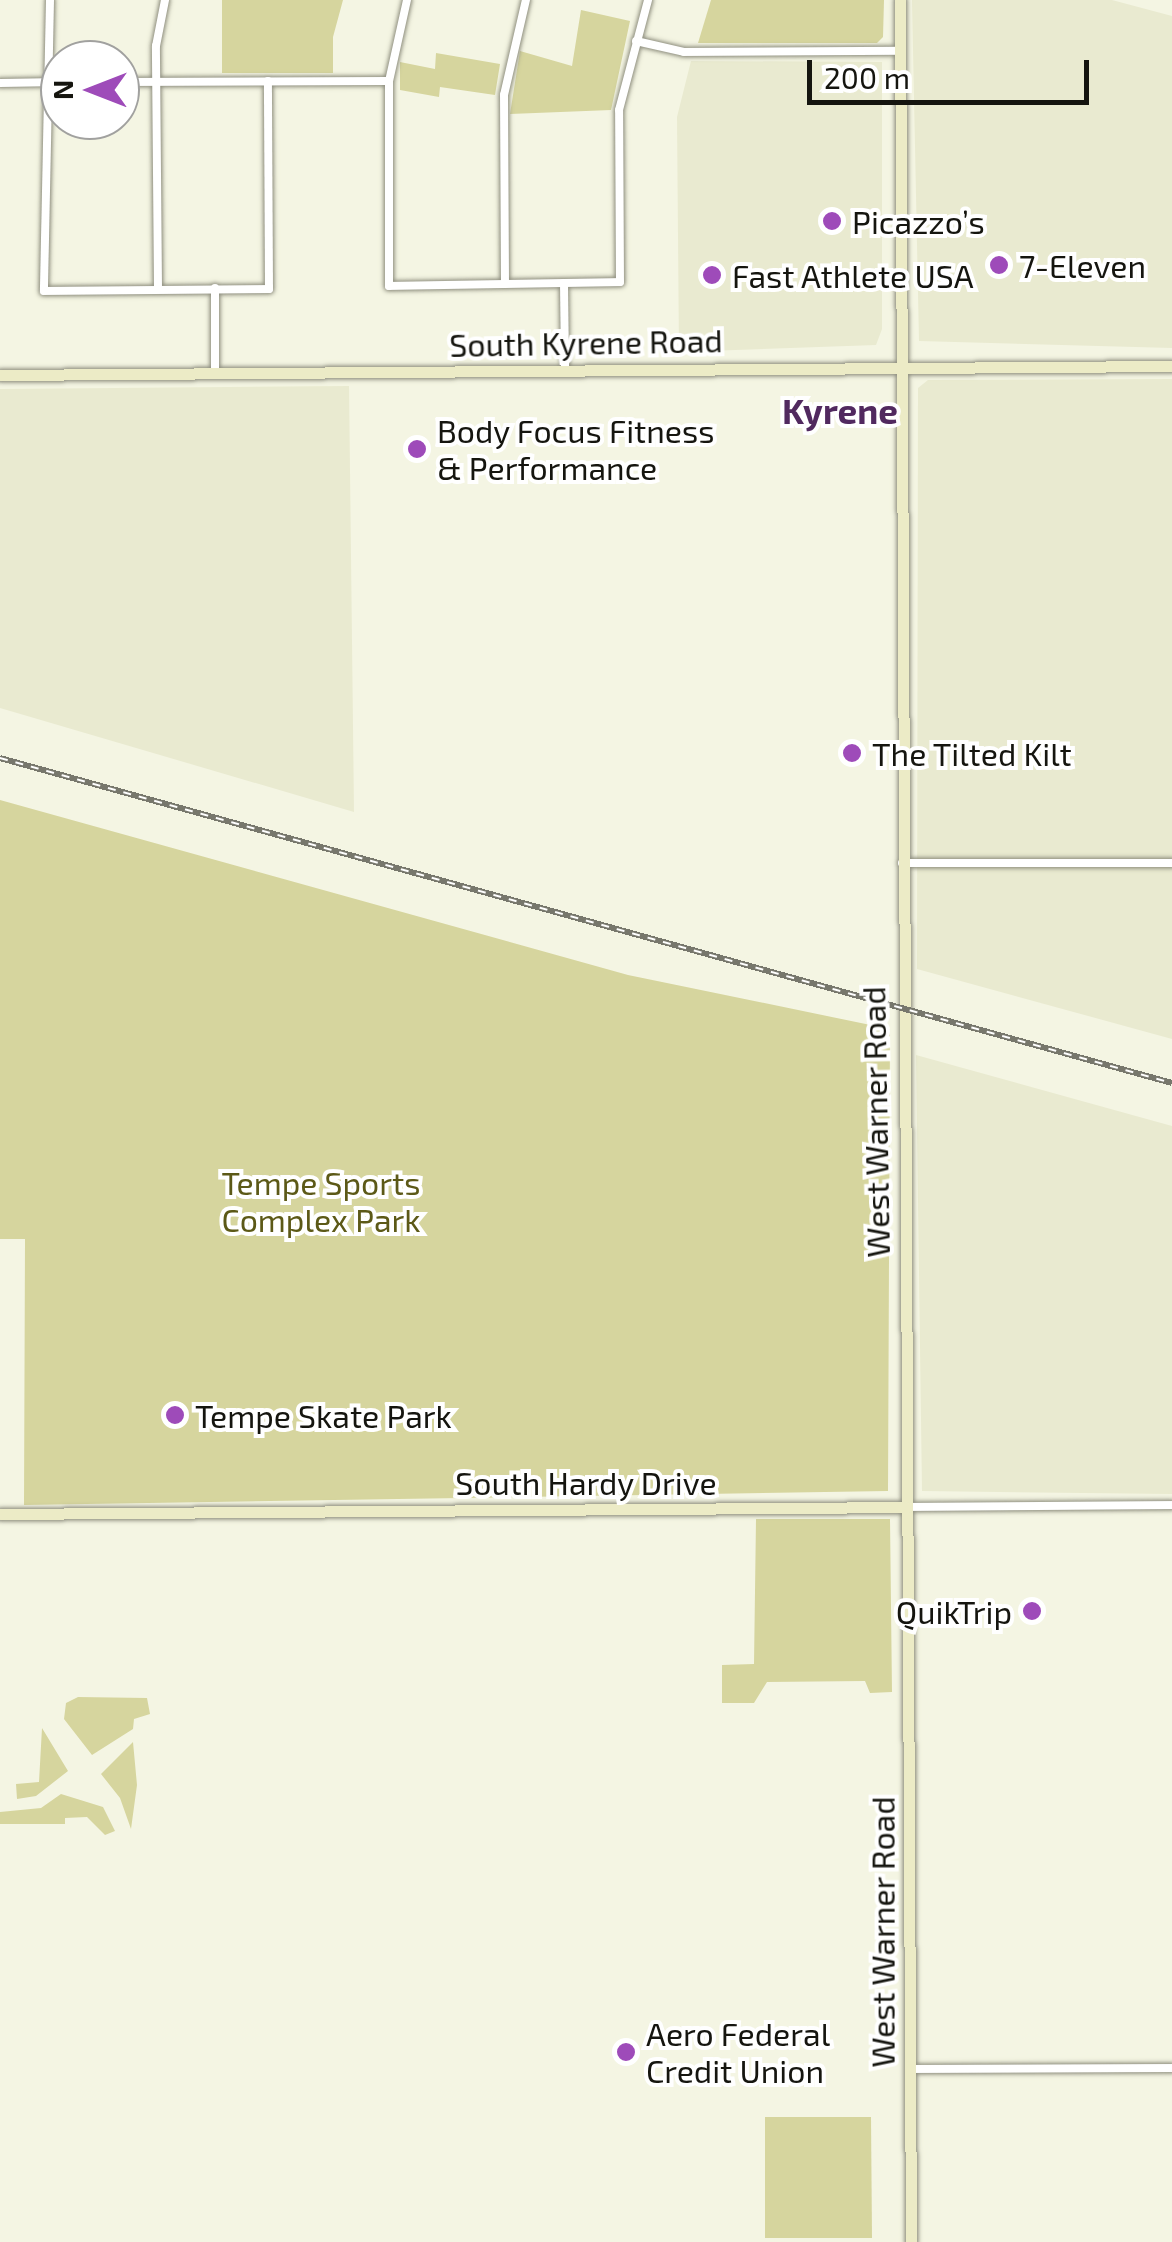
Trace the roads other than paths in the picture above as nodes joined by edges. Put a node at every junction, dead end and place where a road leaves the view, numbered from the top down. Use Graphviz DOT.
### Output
graph roads {
  1 [pos="50,0"];
  2 [pos="165,0"];
  3 [pos="407,0"];
  4 [pos="526,0"];
  5 [pos="648,0"];
  6 [pos="899,1"];
  7 [pos="47,40"];
  8 [pos="636,42"];
  9 [pos="900,51"];
  10 [pos="268,80"];
  11 [pos="390,81"];
  12 [pos="40,82"];
  13 [pos="140,82"];
  14 [pos="155,82"];
  15 [pos="0,83"];
  16 [pos="44,140"];
  17 [pos="564,283"];
  18 [pos="505,284"];
  19 [pos="158,288"];
  20 [pos="215,288"];
  21 [pos="901,365"];
  22 [pos="1172,366"];
  23 [pos="565,370"];
  24 [pos="214,373"];
  25 [pos="0,374"];
  26 [pos="901,863"];
  27 [pos="1172,864"];
  28 [pos="1172,1505"];
  29 [pos="906,1507"];
  30 [pos="0,1514"];
  31 [pos="1172,2068"];
  32 [pos="910,2070"];
  33 [pos="911,2242"];
  1 -- 7 [label="street"];
  2 -- 14 [label="street"];
  3 -- 11 [label="street"];
  4 -- 18 [label="street"];
  5 -- 8 [label="street"];
  6 -- 9 [label="main road, West Warner Road"];
  8 -- 9 [label="street"];
  8 -- 17 [label="street"];
  9 -- 21 [label="main road, West Warner Road"];
  10 -- 11 [label="street"];
  10 -- 14 [label="street"];
  10 -- 20 [label="street"];
  11 -- 18 [label="street"];
  12 -- 15 [label="street"];
  13 -- 14 [label="street"];
  14 -- 19 [label="street"];
  16 -- 19 [label="street"];
  17 -- 18 [label="street"];
  17 -- 23 [label="street"];
  19 -- 20 [label="street"];
  20 -- 24 [label="street"];
  21 -- 22 [label="main road, South Kyrene Road"];
  21 -- 23 [label="main road, South Kyrene Road"];
  21 -- 26 [label="main road, West Warner Road"];
  23 -- 24 [label="main road, South Kyrene Road"];
  24 -- 25 [label="main road, South Kyrene Road"];
  26 -- 27 [label="street"];
  26 -- 29 [label="main road, West Warner Road"];
  28 -- 29 [label="street, South Hardy Drive"];
  29 -- 30 [label="main road, South Hardy Drive"];
  29 -- 32 [label="main road, West Warner Road"];
  31 -- 32 [label="street"];
  32 -- 33 [label="main road, West Warner Road"];
}
